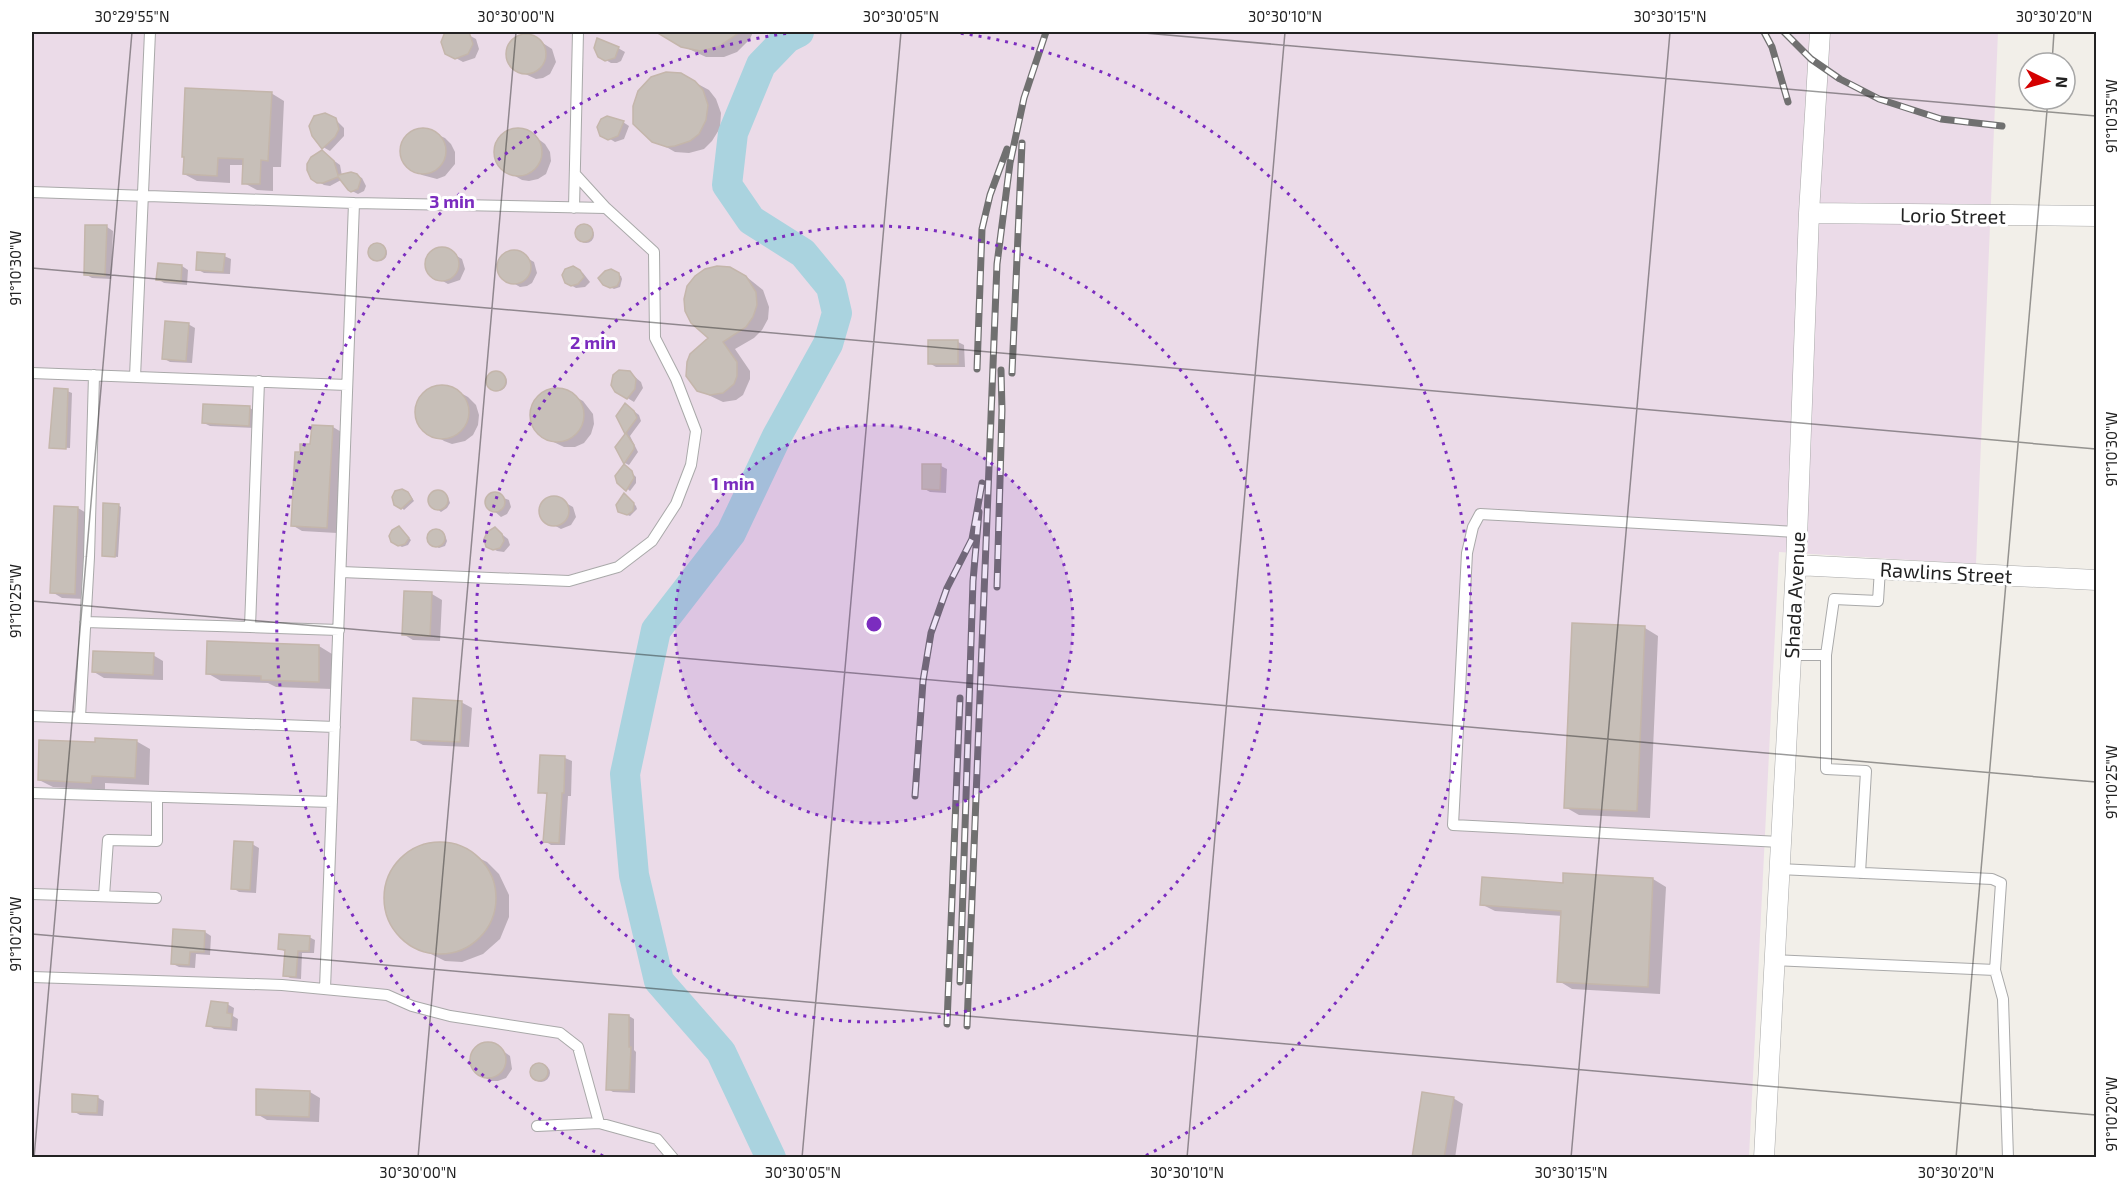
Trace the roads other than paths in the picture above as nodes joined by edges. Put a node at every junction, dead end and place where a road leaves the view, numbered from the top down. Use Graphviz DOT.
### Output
graph roads {
  1 [pos="150,32"];
  2 [pos="578,32"];
  3 [pos="1820,32"];
  4 [pos="575,174"];
  5 [pos="32,192"];
  6 [pos="143,196"];
  7 [pos="354,203"];
  8 [pos="574,208"];
  9 [pos="606,208"];
  10 [pos="1809,213"];
  11 [pos="2097,216"];
  12 [pos="32,373"];
  13 [pos="94,375"];
  14 [pos="135,377"];
  15 [pos="259,381"];
  16 [pos="347,385"];
  17 [pos="1797,532"];
  18 [pos="1796,565"];
  19 [pos="1880,569"];
  20 [pos="341,572"];
  21 [pos="2097,580"];
  22 [pos="85,622"];
  23 [pos="250,627"];
  24 [pos="339,630"];
  25 [pos="1791,655"];
  26 [pos="1826,655"];
  27 [pos="32,716"];
  28 [pos="80,717"];
  29 [pos="335,727"];
  30 [pos="32,794"];
  31 [pos="157,797"];
  32 [pos="332,802"];
  33 [pos="1781,842"];
  34 [pos="1779,869"];
  35 [pos="1860,873"];
  36 [pos="32,894"];
  37 [pos="104,896"];
  38 [pos="156,898"];
  39 [pos="1774,960"];
  40 [pos="1995,970"];
  41 [pos="32,977"];
  42 [pos="325,989"];
  43 [pos="599,1123"];
  44 [pos="537,1126"];
  45 [pos="673,1158"];
  46 [pos="1764,1158"];
  47 [pos="2008,1158"];
  1 -- 6 [label="lane"];
  2 -- 4 [label="lane"];
  3 -- 10 [label="street, Shada Avenue"];
  4 -- 8 [label="lane"];
  4 -- 9 [label="lane"];
  5 -- 6 [label="lane"];
  6 -- 7 [label="lane"];
  6 -- 14 [label="lane"];
  7 -- 8 [label="lane"];
  7 -- 16 [label="lane"];
  8 -- 9 [label="lane"];
  9 -- 20 [label="lane"];
  10 -- 11 [label="street, Lorio Street"];
  10 -- 17 [label="street, Shada Avenue"];
  12 -- 13 [label="lane"];
  13 -- 14 [label="lane"];
  13 -- 22 [label="lane"];
  14 -- 15 [label="lane"];
  15 -- 16 [label="lane"];
  15 -- 23 [label="lane"];
  16 -- 20 [label="lane"];
  17 -- 18 [label="street, Shada Avenue"];
  17 -- 33 [label="lane"];
  18 -- 19 [label="street, Rawlins Street"];
  18 -- 25 [label="street, Shada Avenue"];
  19 -- 21 [label="street, Rawlins Street"];
  19 -- 26 [label="lane"];
  20 -- 24 [label="lane"];
  22 -- 23 [label="lane"];
  22 -- 28 [label="lane"];
  23 -- 24 [label="lane"];
  24 -- 29 [label="lane"];
  25 -- 26 [label="lane"];
  25 -- 33 [label="street, Shada Avenue"];
  26 -- 35 [label="lane"];
  27 -- 28 [label="lane"];
  28 -- 29 [label="lane"];
  29 -- 32 [label="lane"];
  30 -- 31 [label="lane"];
  31 -- 32 [label="lane"];
  31 -- 37 [label="lane"];
  32 -- 42 [label="lane"];
  33 -- 34 [label="street, Shada Avenue"];
  34 -- 35 [label="lane"];
  34 -- 39 [label="street, Shada Avenue"];
  35 -- 40 [label="lane"];
  36 -- 37 [label="lane"];
  37 -- 38 [label="lane"];
  39 -- 40 [label="lane"];
  39 -- 46 [label="street, Shada Avenue"];
  40 -- 47 [label="lane"];
  41 -- 42 [label="lane"];
  42 -- 43 [label="lane"];
  43 -- 44 [label="lane"];
  43 -- 45 [label="lane"];
}
